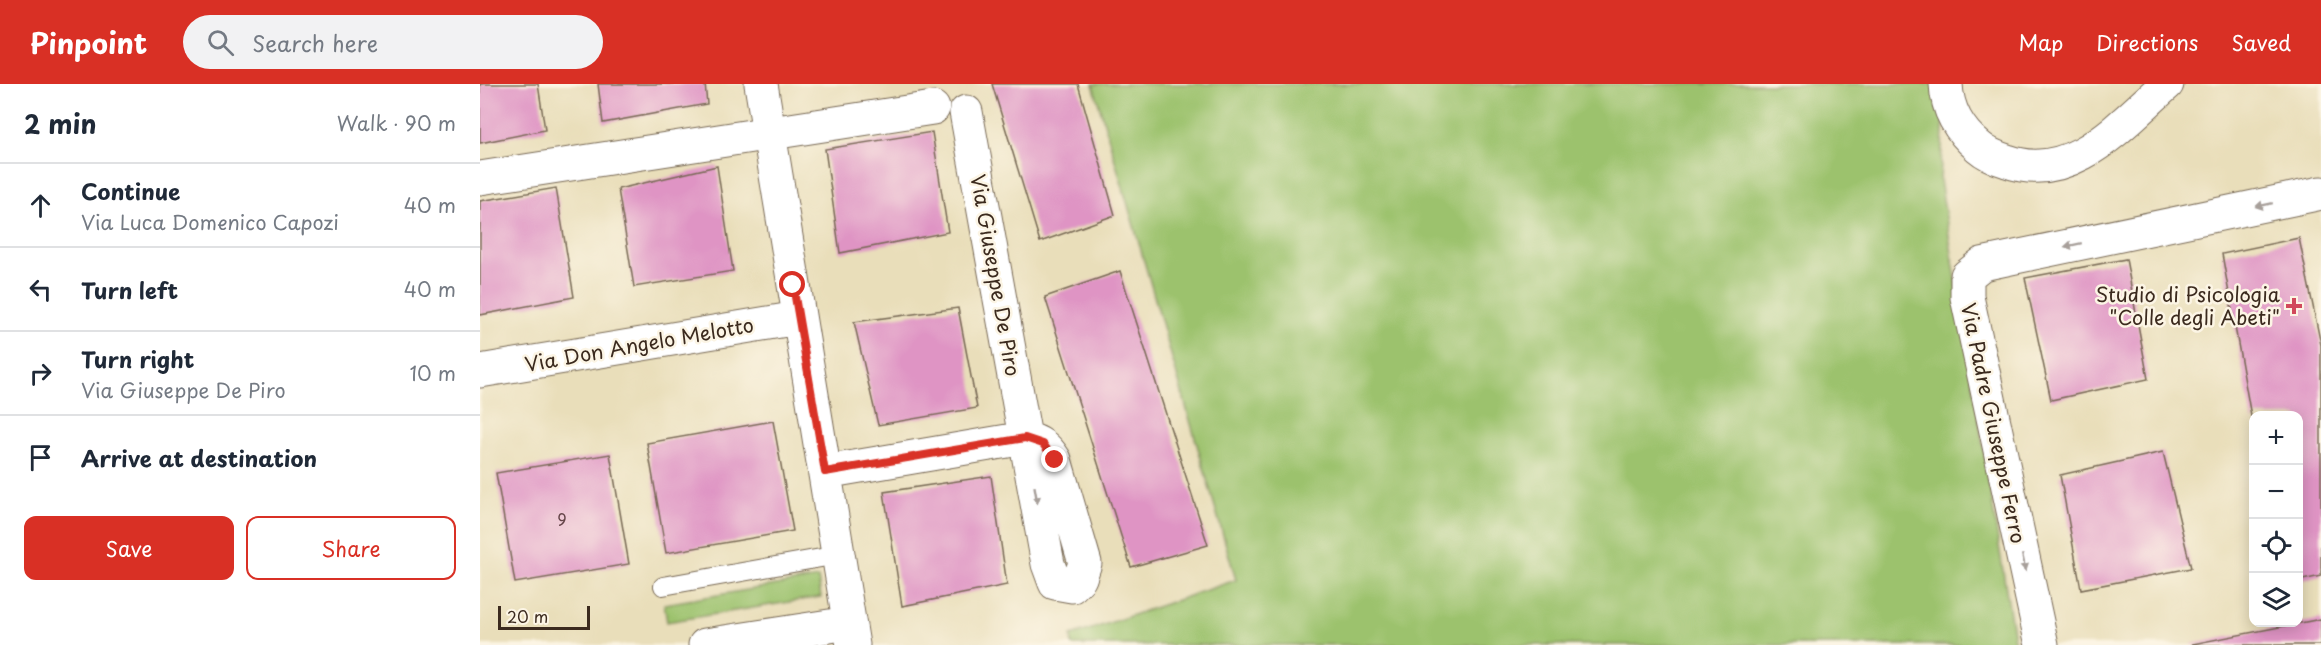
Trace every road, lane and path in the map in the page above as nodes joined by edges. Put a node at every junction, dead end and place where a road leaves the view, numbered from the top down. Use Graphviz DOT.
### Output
graph roads {
  1 [pos="761,84"];
  2 [pos="1946,84"];
  3 [pos="2167,84"];
  4 [pos="933,108"];
  5 [pos="966,111"];
  6 [pos="769,133"];
  7 [pos="480,178"];
  8 [pos="2321,193"];
  9 [pos="798,318"];
  10 [pos="480,371"];
  11 [pos="825,472"];
  12 [pos="838,555"];
  13 [pos="663,586"];
  14 [pos="851,634"];
  15 [pos="705,645"];
  16 [pos="2042,645"];
  1 -- 6 [label="street"];
  2 -- 3 [label="street"];
  4 -- 6 [label="street"];
  5 -- 11 [label="street, Via Giuseppe De Piro"];
  6 -- 7 [label="street"];
  6 -- 9 [label="street"];
  8 -- 16 [label="street, Via Padre Giuseppe Ferro, one-way"];
  9 -- 10 [label="street, Via Don Angelo Melotto"];
  9 -- 11 [label="street"];
  11 -- 12 [label="street"];
  12 -- 13 [label="lane"];
  12 -- 14 [label="street"];
  14 -- 15 [label="street"];
}
